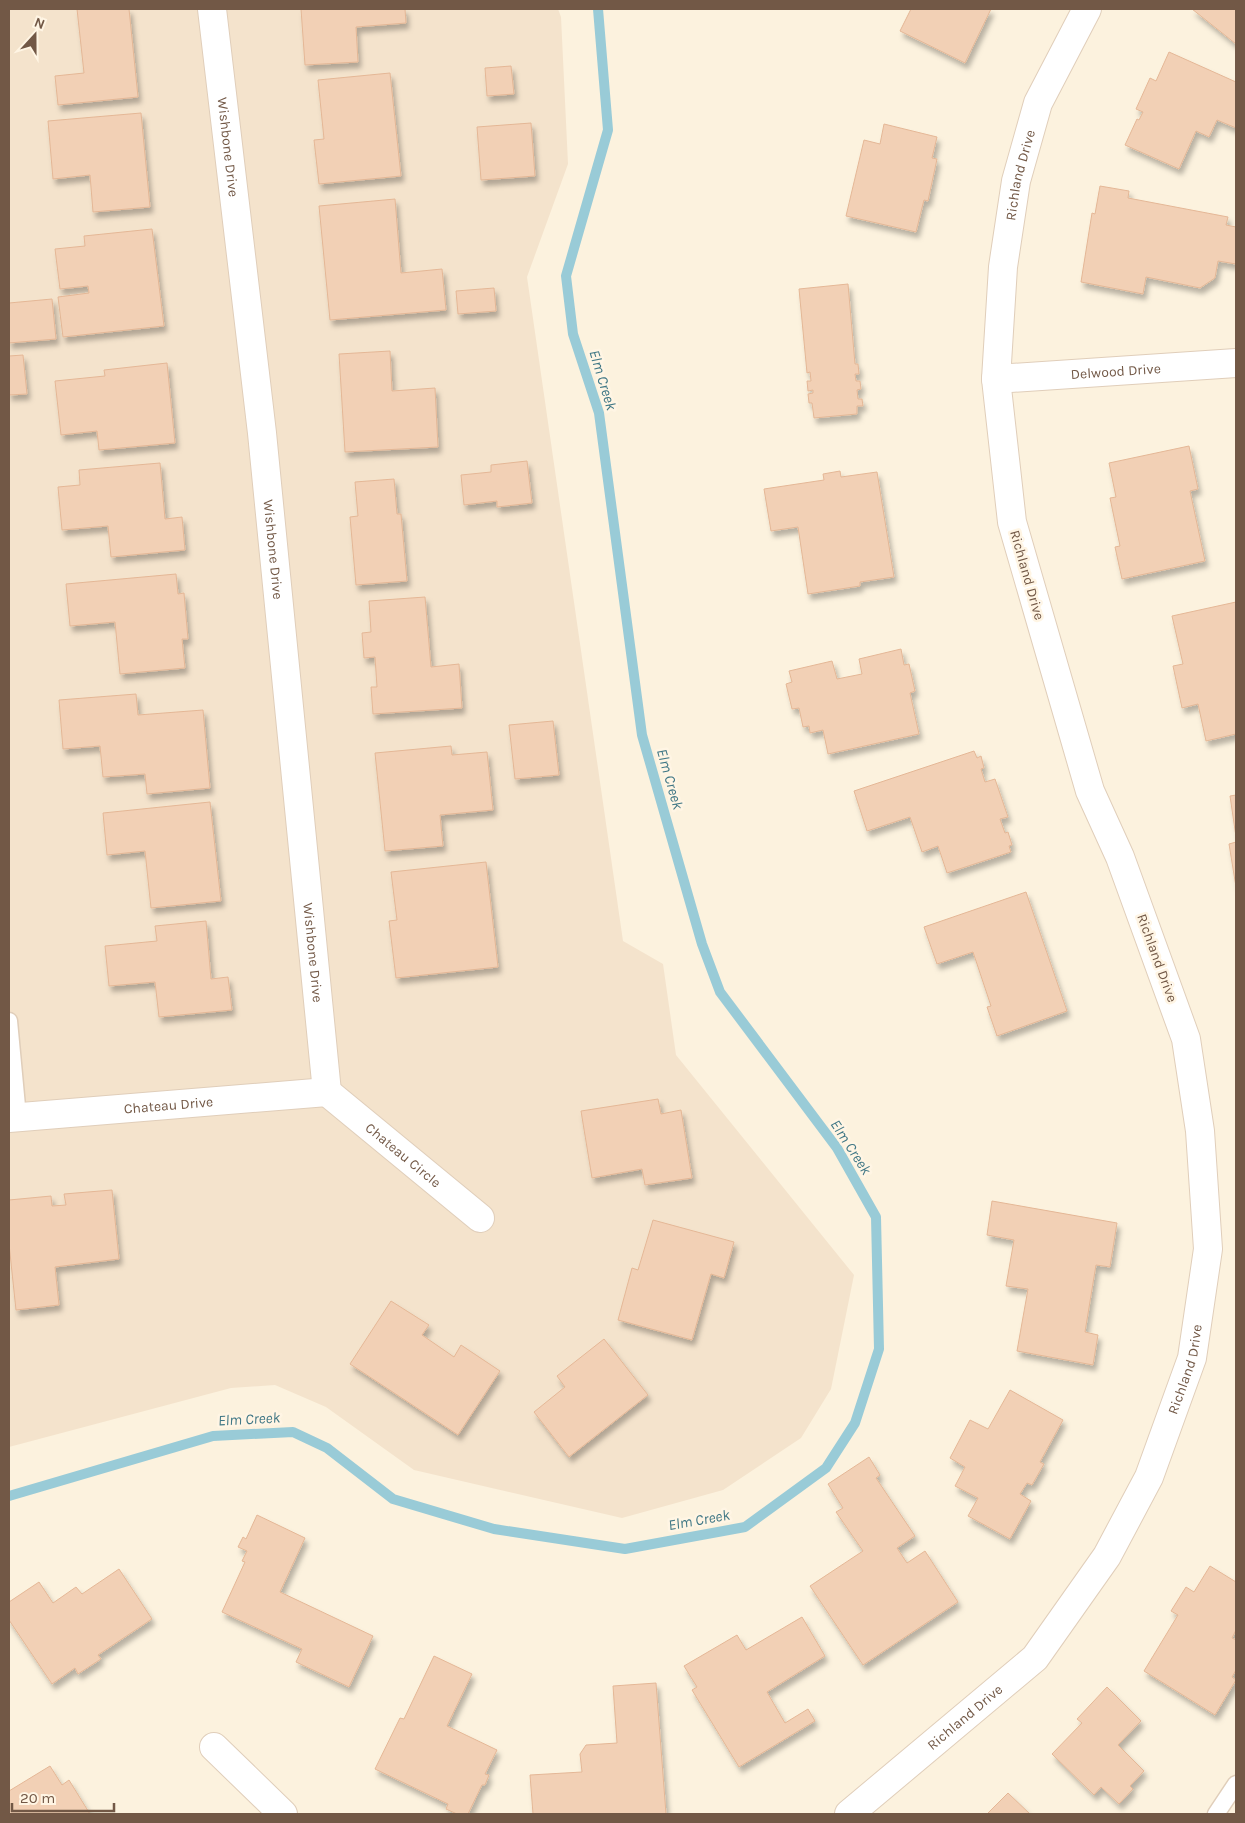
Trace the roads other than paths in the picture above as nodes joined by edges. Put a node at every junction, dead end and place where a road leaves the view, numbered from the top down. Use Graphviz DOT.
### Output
graph roads {
  1 [pos="212,9"];
  2 [pos="1087,9"];
  3 [pos="1236,363"];
  4 [pos="996,379"];
  5 [pos="9,1022"];
  6 [pos="327,1092"];
  7 [pos="13,1118"];
  8 [pos="480,1218"];
  9 [pos="214,1747"];
  10 [pos="1236,1784"];
  11 [pos="283,1814"];
  12 [pos="849,1814"];
  13 [pos="1216,1814"];
  1 -- 6 [label="street, Wishbone Drive"];
  2 -- 4 [label="street, Richland Drive"];
  3 -- 4 [label="street, Delwood Drive"];
  4 -- 12 [label="street, Richland Drive"];
  5 -- 7 [label="lane"];
  6 -- 7 [label="street, Chateau Drive"];
  6 -- 8 [label="street, Chateau Circle"];
  9 -- 11 [label="street"];
  10 -- 13 [label="lane"];
}
